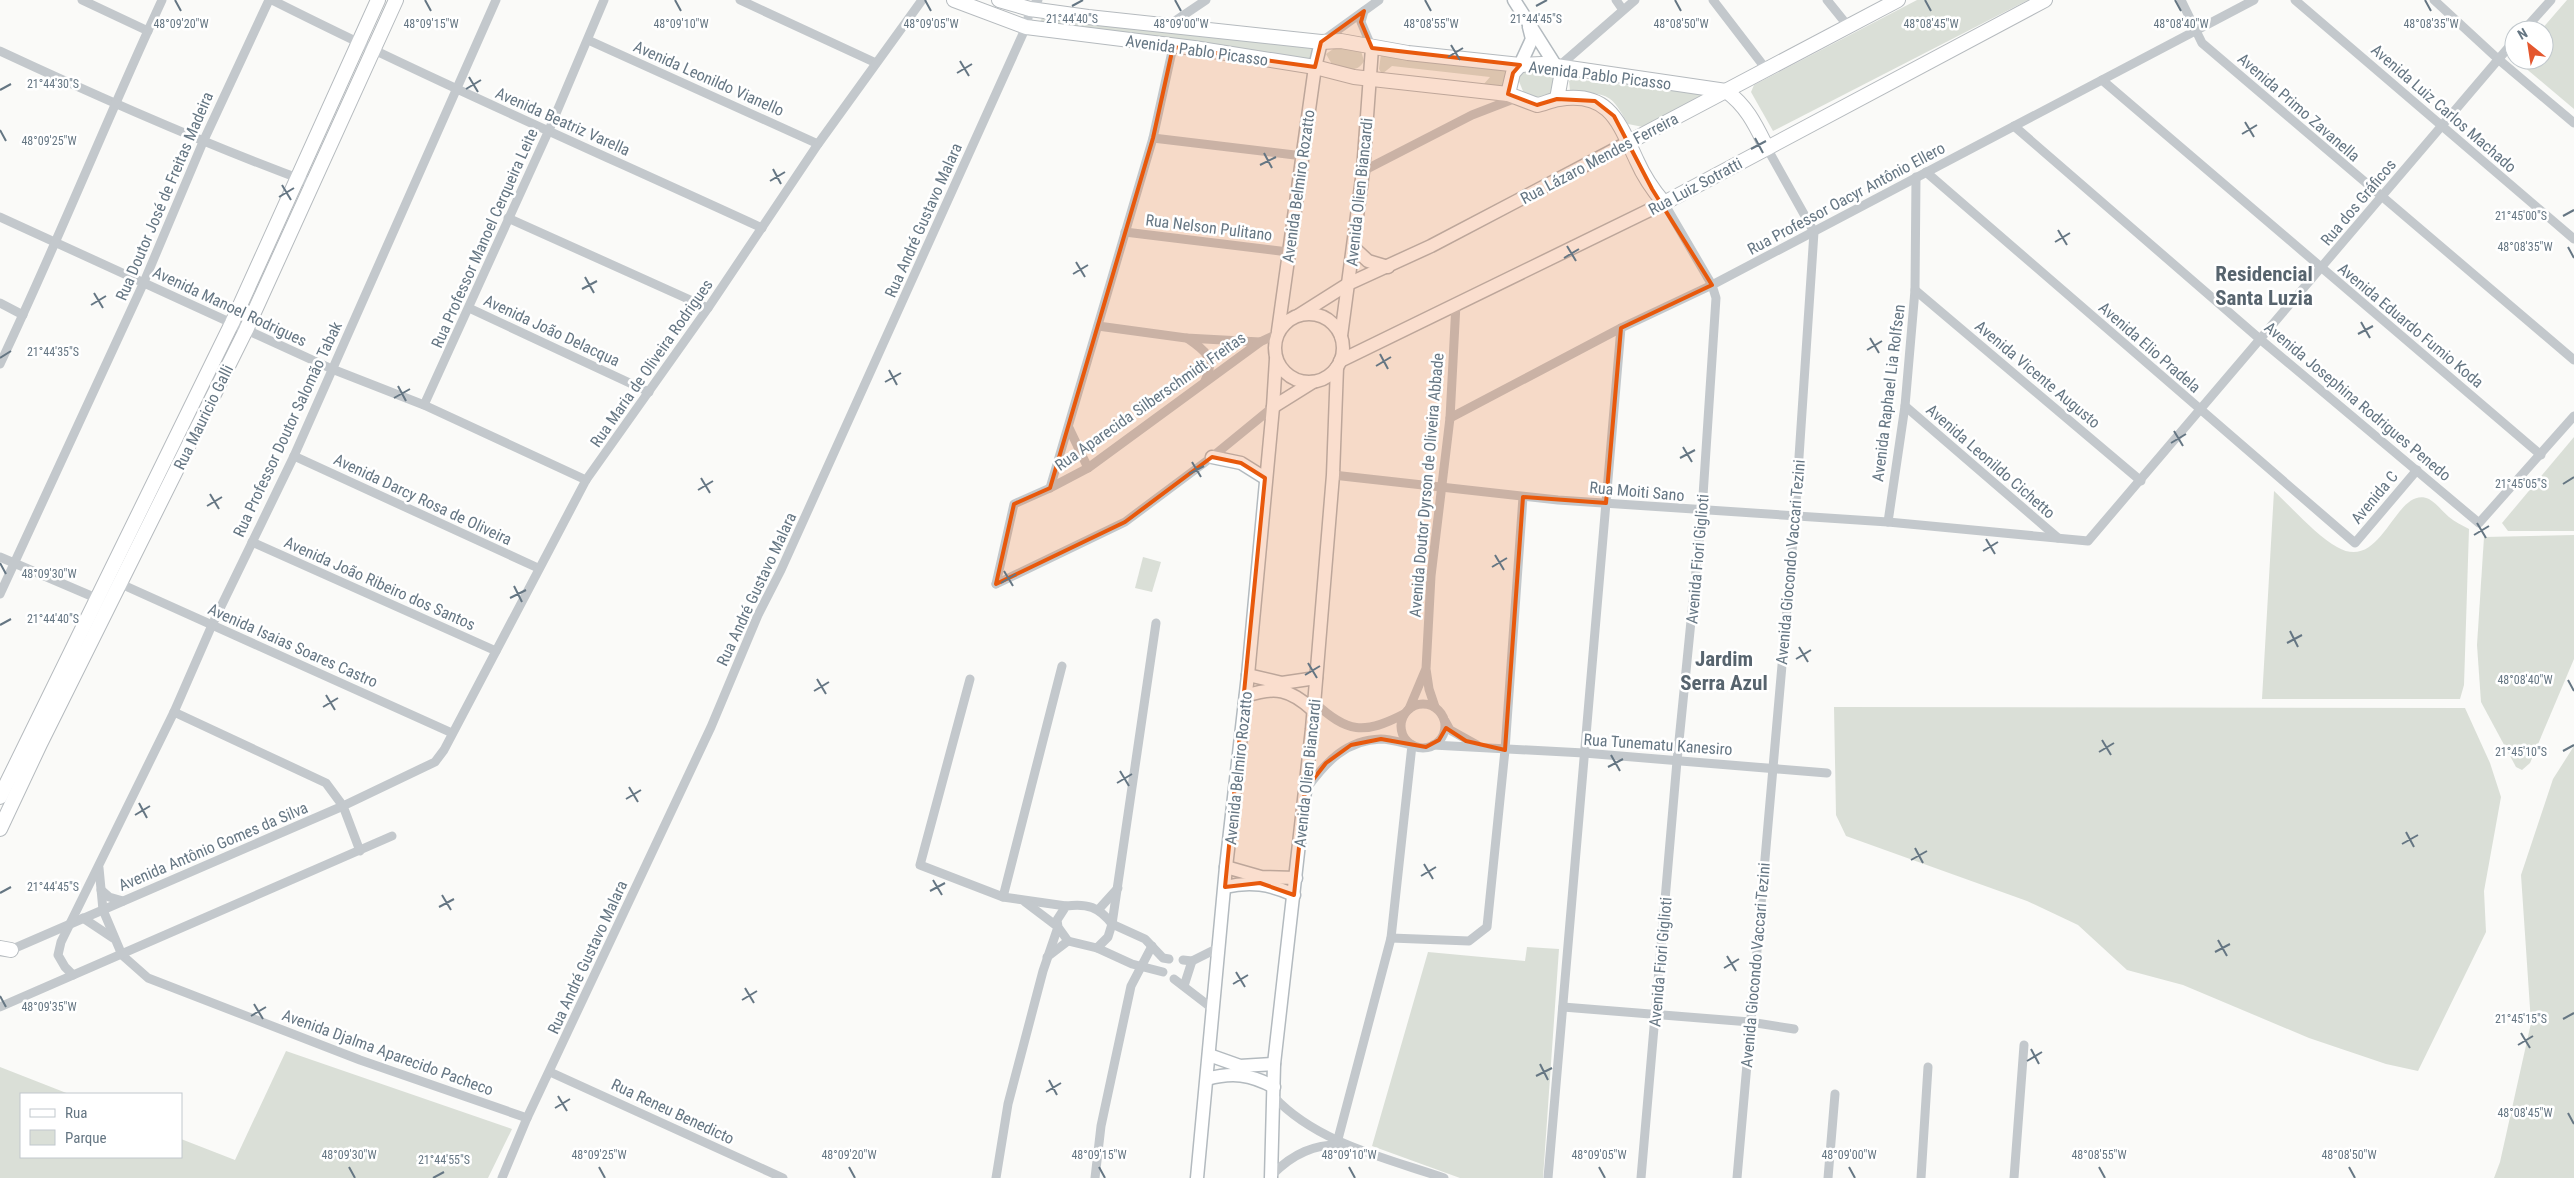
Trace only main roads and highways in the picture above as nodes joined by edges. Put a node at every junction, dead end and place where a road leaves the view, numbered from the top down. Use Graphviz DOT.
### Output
graph roads {
  1 [pos="378,0"];
  2 [pos="396,0"];
  3 [pos="954,0"];
  4 [pos="999,0"];
  5 [pos="1898,0"];
  6 [pos="2045,0"];
  7 [pos="1034,5"];
  8 [pos="1520,65"];
  9 [pos="1556,68"];
  10 [pos="1726,91"];
  11 [pos="1513,96"];
  12 [pos="1557,99"];
  13 [pos="1629,142"];
  14 [pos="1767,148"];
  15 [pos="305,181"];
  16 [pos="1664,203"];
  17 [pos="0,797"];
  18 [pos="0,829"];
  1 -- 15 [label="main road, Rua Mauricio Galli"];
  2 -- 15 [label="main road, Rua Mauricio Galli"];
  3 -- 11 [label="main road, Avenida Pablo Picasso"];
  4 -- 7 [label="main road, Avenida Pablo Picasso"];
  5 -- 10 [label="main road, Rua Lázaro Mendes Ferreira"];
  6 -- 14 [label="main road, Rua Luiz Sotratti"];
  7 -- 8 [label="main road, Avenida Pablo Picasso"];
  8 -- 9 [label="main road, Avenida Pablo Picasso"];
  8 -- 11 [label="main road"];
  9 -- 10 [label="main road, Avenida Pablo Picasso"];
  9 -- 12 [label="main road"];
  10 -- 13 [label="main road, Rua Lázaro Mendes Ferreira"];
  10 -- 14 [label="main road"];
  11 -- 12 [label="main road, Avenida Pablo Picasso"];
  12 -- 13 [label="main road, Avenida Pablo Picasso"];
  13 -- 16 [label="main road, Avenida Fiori Giglioti"];
  14 -- 16 [label="main road, Rua Luiz Sotratti"];
  15 -- 17 [label="main road, Rua Mauricio Galli"];
  15 -- 18 [label="main road, Rua Mauricio Galli"];
}
